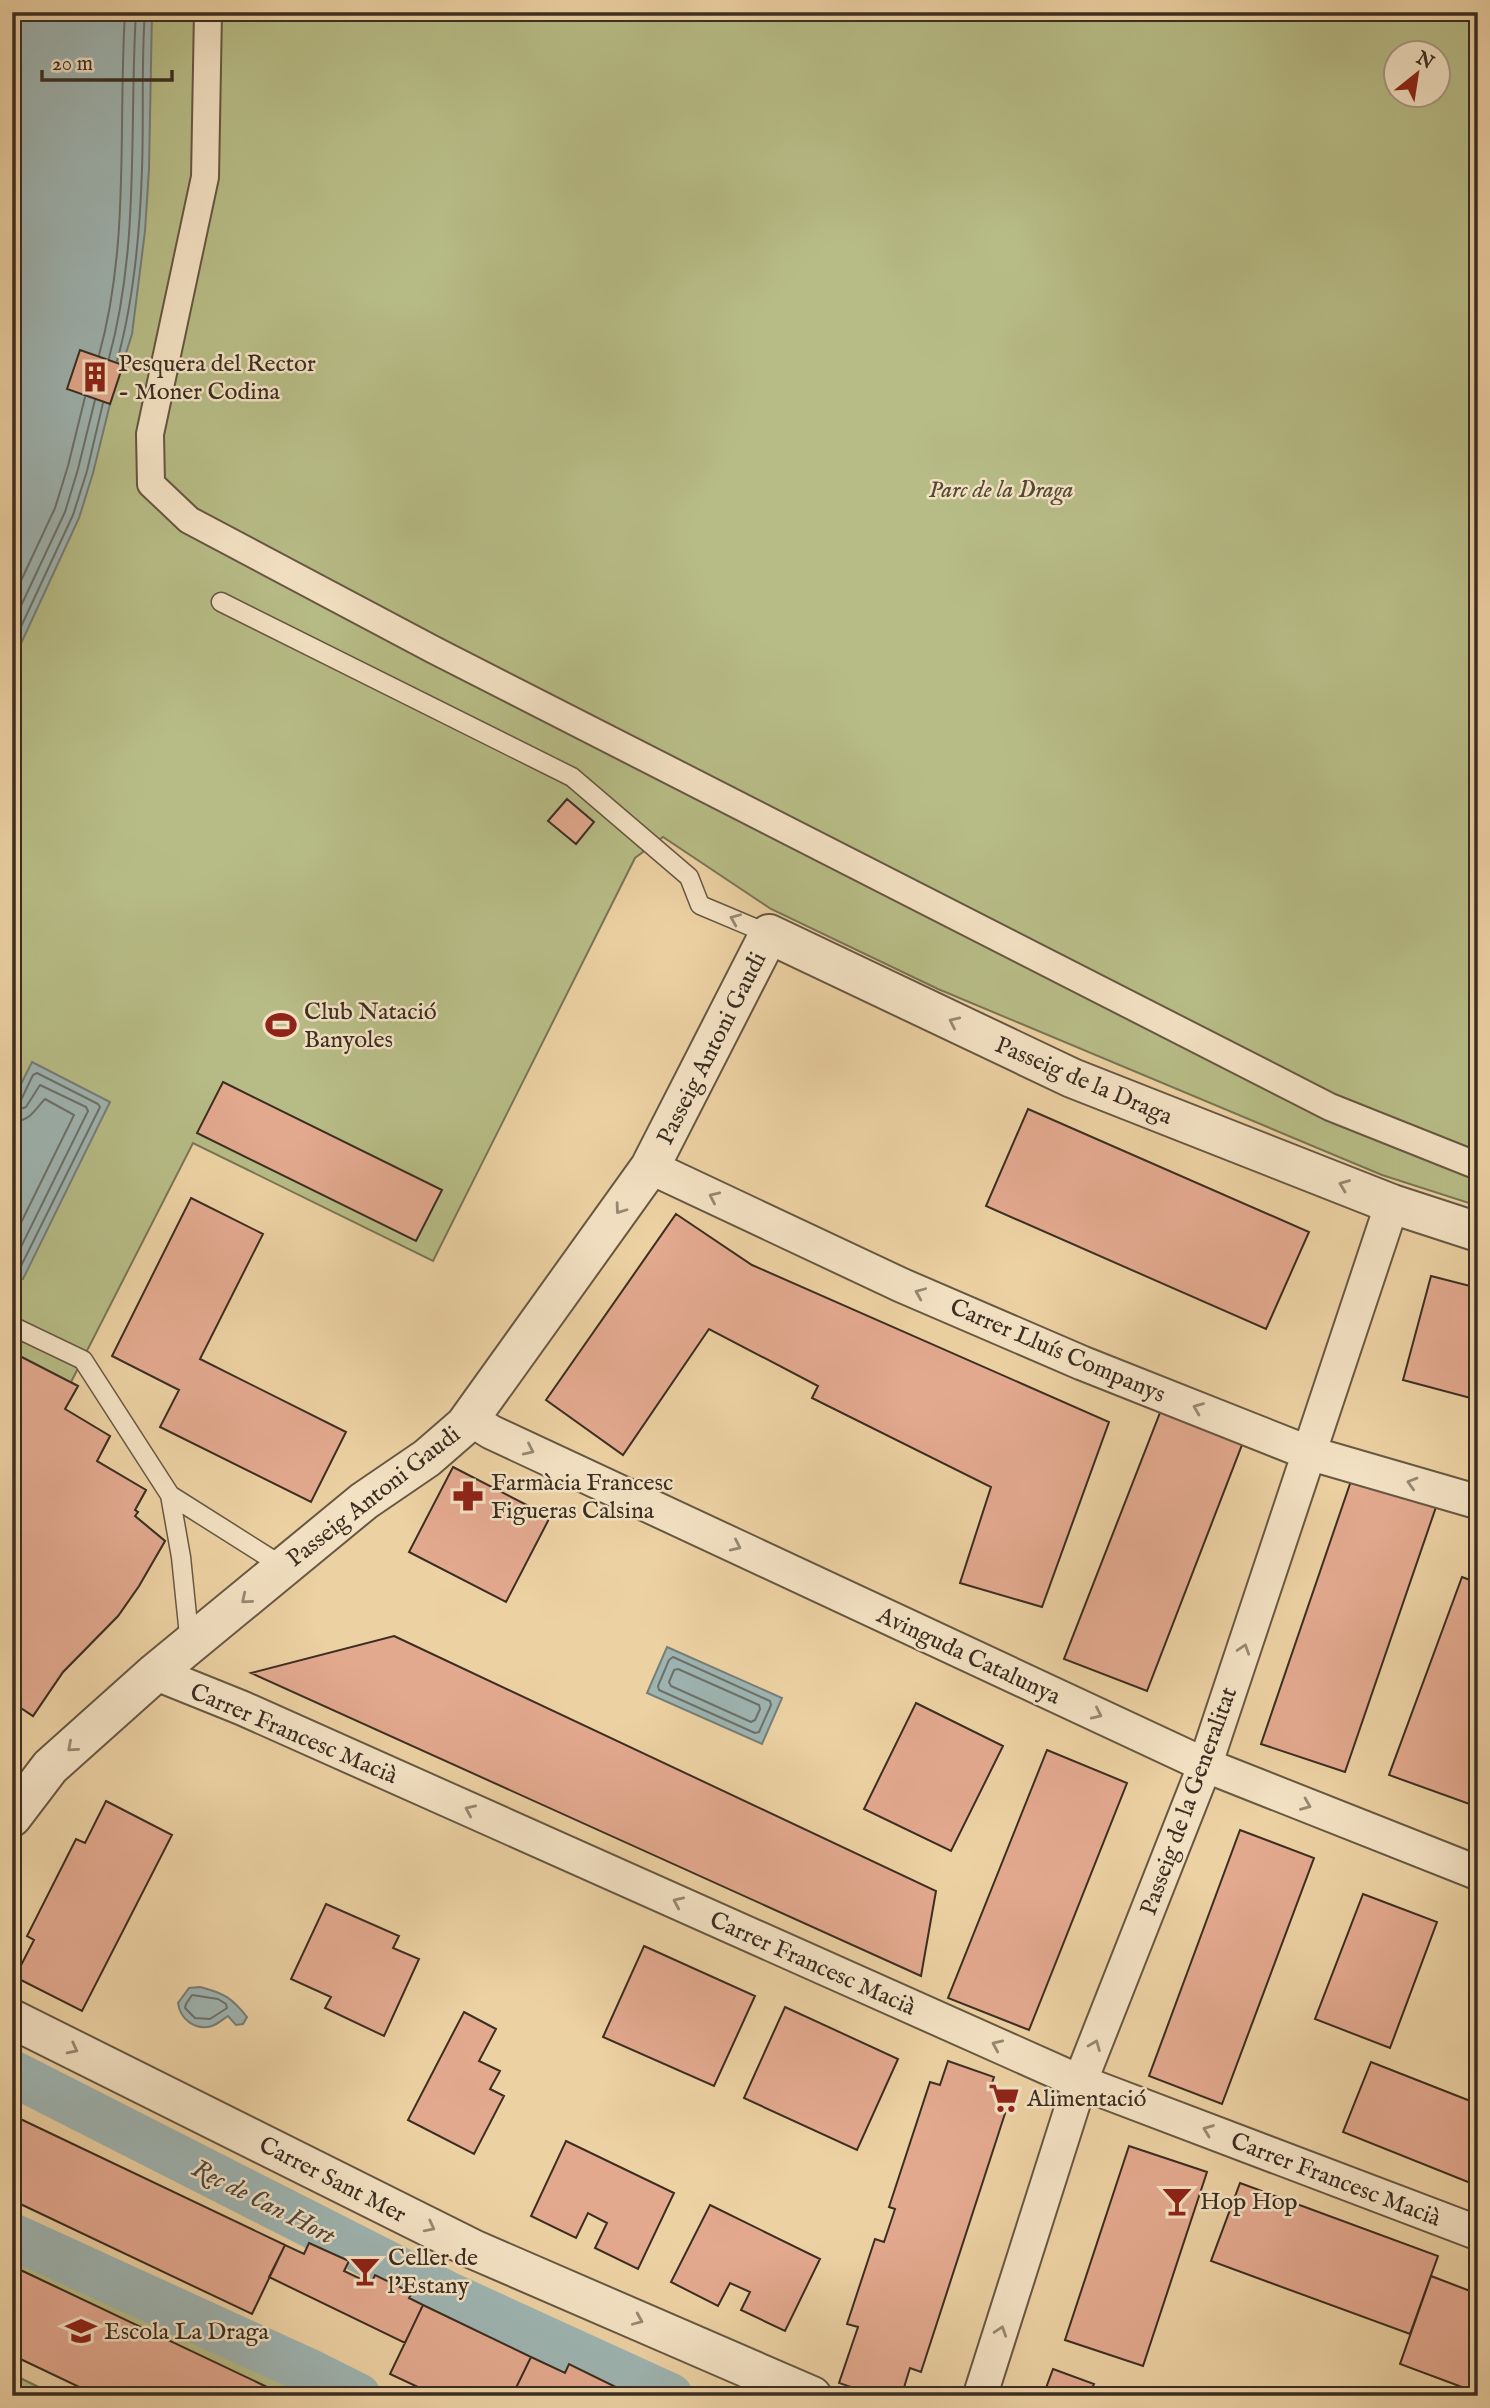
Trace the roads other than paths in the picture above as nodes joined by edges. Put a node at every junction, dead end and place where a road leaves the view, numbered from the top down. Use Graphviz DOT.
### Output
graph roads {
  1 [pos="208,12"];
  2 [pos="222,602"];
  3 [pos="769,934"];
  4 [pos="1478,1166"];
  5 [pos="650,1167"];
  6 [pos="1392,1204"];
  7 [pos="1478,1232"];
  8 [pos="12,1326"];
  9 [pos="469,1418"];
  10 [pos="1309,1453"];
  11 [pos="170,1495"];
  12 [pos="1478,1502"];
  13 [pos="284,1567"];
  14 [pos="190,1645"];
  15 [pos="155,1674"];
  16 [pos="1205,1765"];
  17 [pos="12,1817"];
  18 [pos="1478,1873"];
  19 [pos="12,2019"];
  20 [pos="1080,2082"];
  21 [pos="1478,2233"];
  22 [pos="812,2396"];
  23 [pos="980,2396"];
  1 -- 4 [label="street"];
  3 -- 2 [label="lane, Passeig de la Draga, one-way"];
  3 -- 5 [label="street, Passeig Antoni Gaudi"];
  6 -- 3 [label="street, Passeig de la Draga, one-way"];
  5 -- 9 [label="street, Passeig Antoni Gaudi, one-way"];
  10 -- 5 [label="street, Carrer Lluís Companys, one-way"];
  6 -- 7 [label="street, Passeig de la Draga"];
  6 -- 10 [label="street, Passeig de la Generalitat"];
  8 -- 11 [label="lane"];
  9 -- 13 [label="street, Passeig Antoni Gaudi"];
  9 -- 16 [label="street, Avinguda Catalunya, one-way"];
  12 -- 10 [label="street, Carrer Lluís Companys, one-way"];
  16 -- 10 [label="street, Passeig de la Generalitat, one-way"];
  11 -- 13 [label="lane"];
  11 -- 14 [label="lane"];
  13 -- 14 [label="street, Passeig Antoni Gaudi, one-way"];
  14 -- 15 [label="street, Passeig Antoni Gaudi"];
  15 -- 17 [label="street, Passeig Antoni Gaudi, one-way"];
  20 -- 15 [label="street, Carrer Francesc Macià, one-way"];
  16 -- 18 [label="street, Avinguda Catalunya, one-way"];
  20 -- 16 [label="street, Passeig de la Generalitat, one-way"];
  19 -- 22 [label="street, Carrer Sant Mer, one-way"];
  21 -- 20 [label="street, Carrer Francesc Macià, one-way"];
  23 -- 20 [label="street, Passeig de la Generalitat, one-way"];
}
